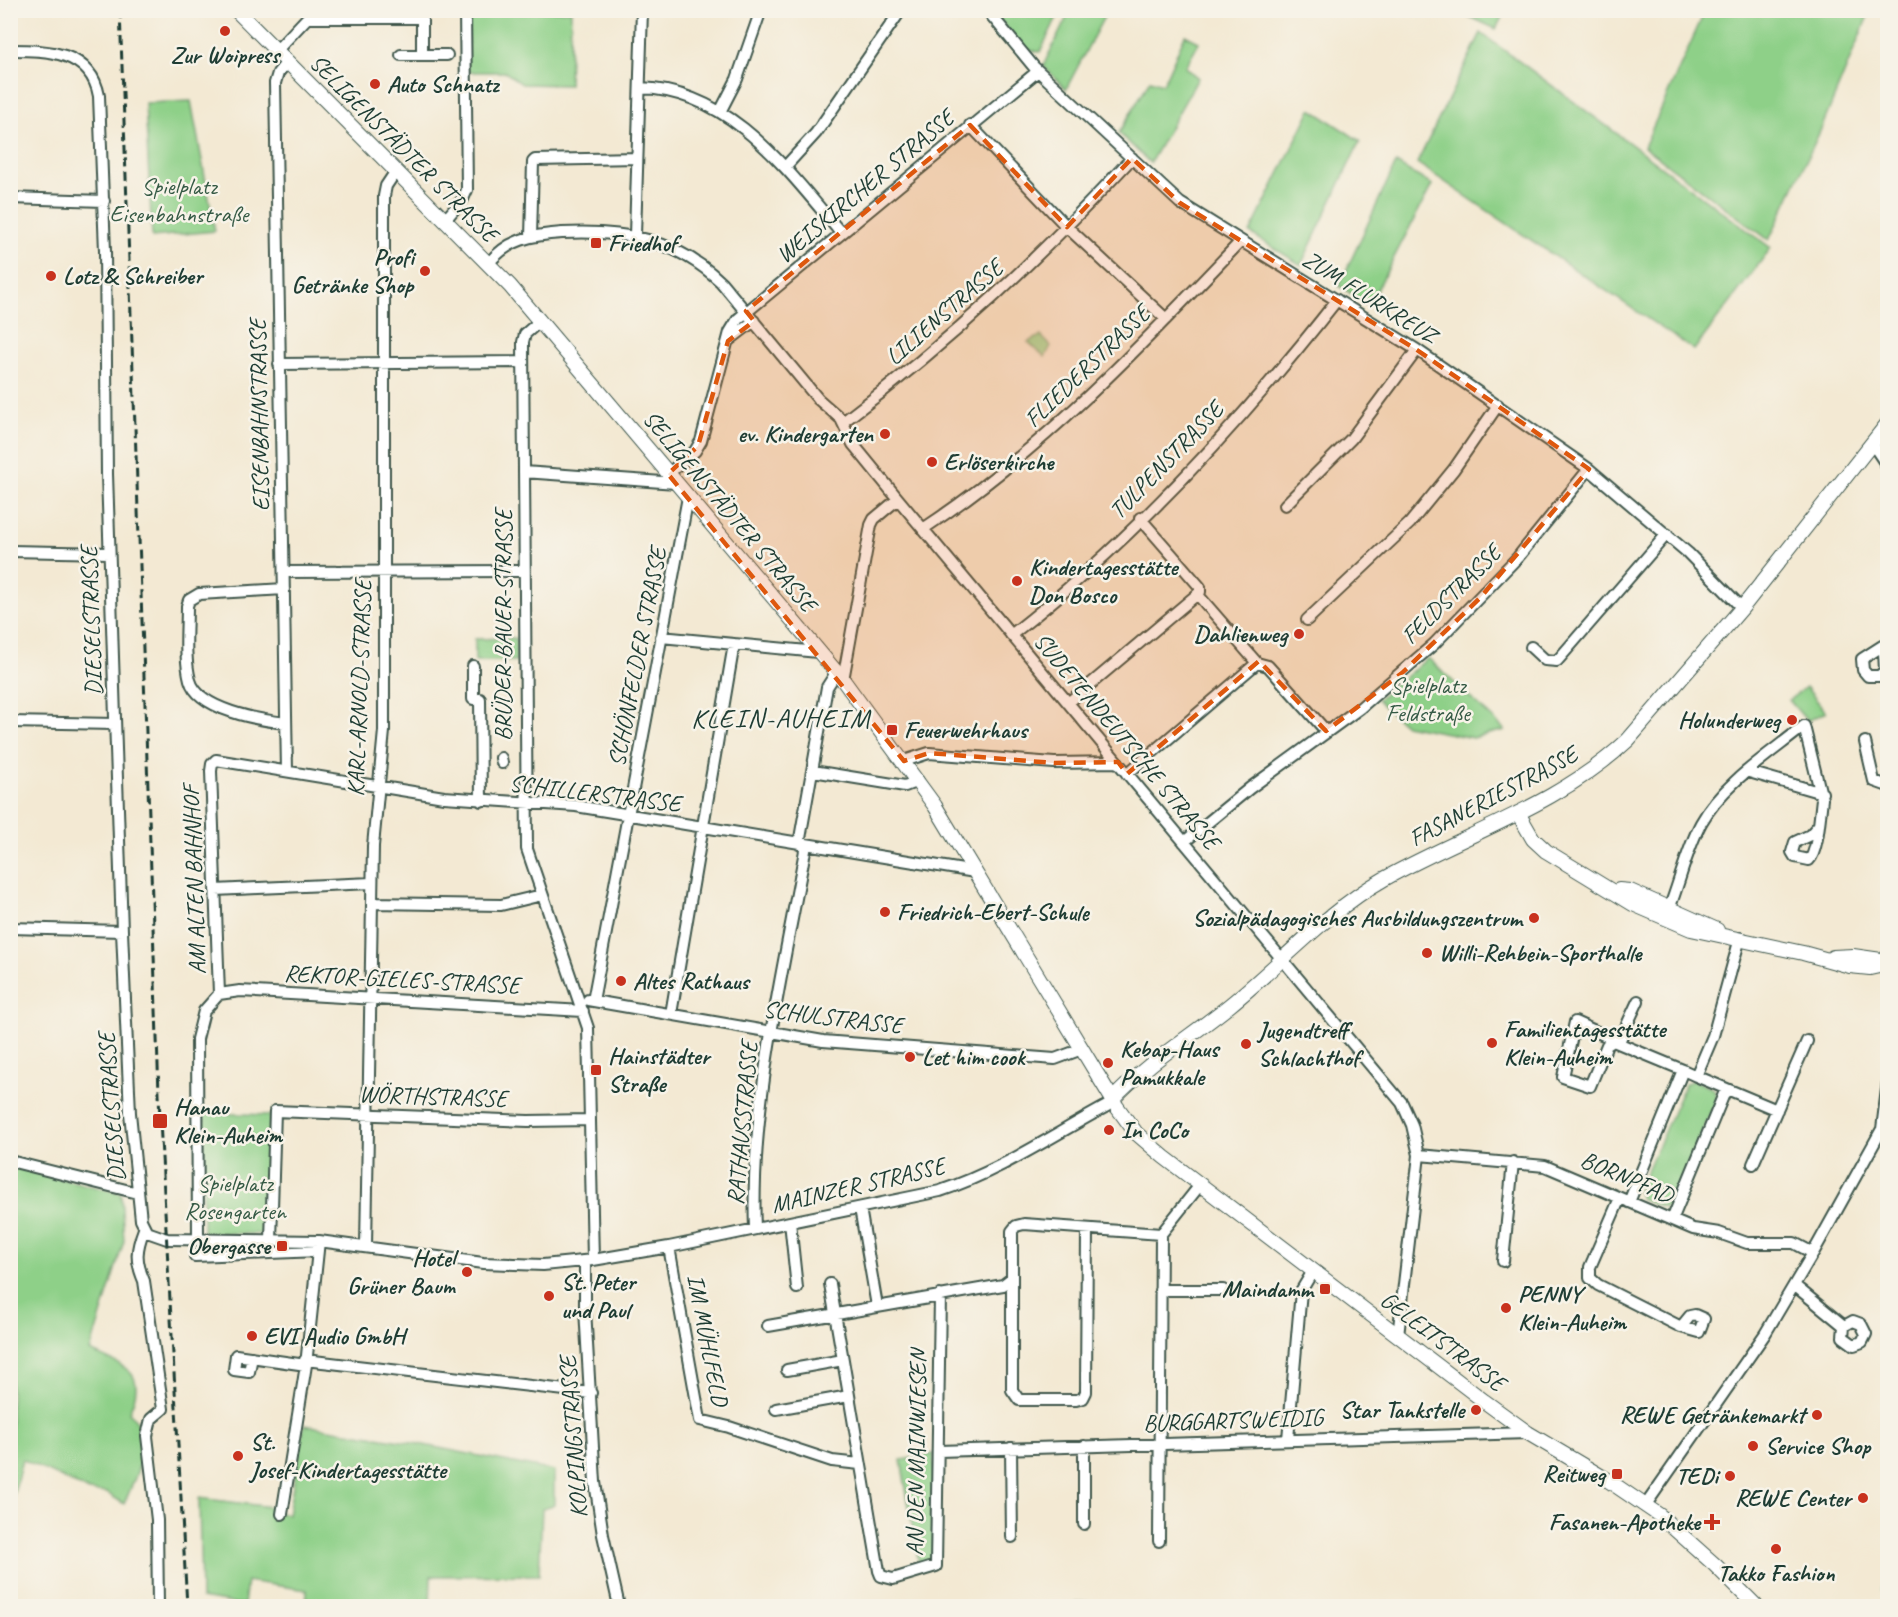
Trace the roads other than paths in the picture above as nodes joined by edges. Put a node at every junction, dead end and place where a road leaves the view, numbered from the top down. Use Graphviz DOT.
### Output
graph roads {
  1 [pos="236,10"];
  2 [pos="465,10"];
  3 [pos="642,10"];
  4 [pos="761,10"];
  5 [pos="901,10"];
  6 [pos="987,10"];
  7 [pos="401,14"];
  8 [pos="10,50"];
  9 [pos="276,51"];
  10 [pos="401,55"];
  11 [pos="422,55"];
  12 [pos="447,55"];
  13 [pos="287,62"];
  14 [pos="1038,71"];
  15 [pos="640,88"];
  16 [pos="720,112"];
  17 [pos="970,125"];
  18 [pos="637,158"];
  19 [pos="1132,158"];
  20 [pos="785,167"];
  21 [pos="396,171"];
  22 [pos="10,198"];
  23 [pos="104,201"];
  24 [pos="445,220"];
  25 [pos="1067,227"];
  26 [pos="841,233"];
  27 [pos="634,235"];
  28 [pos="531,237"];
  29 [pos="1241,241"];
  30 [pos="488,264"];
  31 [pos="1336,300"];
  32 [pos="746,312"];
  33 [pos="1166,319"];
  34 [pos="540,321"];
  35 [pos="754,321"];
  36 [pos="728,341"];
  37 [pos="1417,350"];
  38 [pos="523,362"];
  39 [pos="384,363"];
  40 [pos="279,364"];
  41 [pos="1498,405"];
  42 [pos="843,422"];
  43 [pos="1887,423"];
  44 [pos="1872,443"];
  45 [pos="1887,467"];
  46 [pos="1589,469"];
  47 [pos="524,472"];
  48 [pos="672,478"];
  49 [pos="688,497"];
  50 [pos="898,499"];
  51 [pos="1286,505"];
  52 [pos="1140,518"];
  53 [pos="923,529"];
  54 [pos="1667,534"];
  55 [pos="10,551"];
  56 [pos="110,553"];
  57 [pos="384,571"];
  58 [pos="524,571"];
  59 [pos="284,572"];
  60 [pos="284,589"];
  61 [pos="1198,595"];
  62 [pos="1742,608"];
  63 [pos="1307,620"];
  64 [pos="1011,634"];
  65 [pos="661,637"];
  66 [pos="734,644"];
  67 [pos="1531,647"];
  68 [pos="818,652"];
  69 [pos="1257,663"];
  70 [pos="473,666"];
  71 [pos="839,677"];
  72 [pos="1068,704"];
  73 [pos="10,722"];
  74 [pos="286,723"];
  75 [pos="115,724"];
  76 [pos="1326,731"];
  77 [pos="1866,742"];
  78 [pos="904,760"];
  79 [pos="1118,762"];
  80 [pos="212,764"];
  81 [pos="287,771"];
  82 [pos="813,771"];
  83 [pos="1749,772"];
  84 [pos="1127,774"];
  85 [pos="918,781"];
  86 [pos="1887,786"];
  87 [pos="379,787"];
  88 [pos="1822,793"];
  89 [pos="481,801"];
  90 [pos="525,802"];
  91 [pos="1518,813"];
  92 [pos="628,815"];
  93 [pos="1818,826"];
  94 [pos="702,828"];
  95 [pos="1184,842"];
  96 [pos="803,844"];
  97 [pos="975,872"];
  98 [pos="372,883"];
  99 [pos="215,890"];
  100 [pos="542,895"];
  101 [pos="372,903"];
  102 [pos="1667,914"];
  103 [pos="10,928"];
  104 [pos="122,931"];
  105 [pos="1735,937"];
  106 [pos="1283,959"];
  107 [pos="1887,963"];
  108 [pos="219,993"];
  109 [pos="370,998"];
  110 [pos="578,999"];
  111 [pos="594,1001"];
  112 [pos="1638,1001"];
  113 [pos="583,1011"];
  114 [pos="675,1015"];
  115 [pos="772,1032"];
  116 [pos="1618,1041"];
  117 [pos="1807,1041"];
  118 [pos="1082,1049"];
  119 [pos="1683,1070"];
  120 [pos="1696,1076"];
  121 [pos="1887,1081"];
  122 [pos="1726,1089"];
  123 [pos="1113,1100"];
  124 [pos="1777,1110"];
  125 [pos="368,1115"];
  126 [pos="590,1120"];
  127 [pos="1886,1123"];
  128 [pos="1419,1155"];
  129 [pos="10,1161"];
  130 [pos="1513,1162"];
  131 [pos="1753,1164"];
  132 [pos="1200,1185"];
  133 [pos="138,1193"];
  134 [pos="1625,1200"];
  135 [pos="860,1208"];
  136 [pos="1672,1220"];
  137 [pos="790,1222"];
  138 [pos="1086,1228"];
  139 [pos="144,1229"];
  140 [pos="755,1229"];
  141 [pos="1161,1234"];
  142 [pos="198,1240"];
  143 [pos="271,1240"];
  144 [pos="318,1246"];
  145 [pos="366,1246"];
  146 [pos="669,1247"];
  147 [pos="1813,1253"];
  148 [pos="195,1256"];
  149 [pos="589,1261"];
  150 [pos="1503,1261"];
  151 [pos="1313,1271"];
  152 [pos="1012,1278"];
  153 [pos="830,1284"];
  154 [pos="1794,1285"];
  155 [pos="797,1288"];
  156 [pos="1160,1290"];
  157 [pos="1223,1290"];
  158 [pos="939,1295"];
  159 [pos="877,1306"];
  160 [pos="835,1314"];
  161 [pos="768,1326"];
  162 [pos="1844,1326"];
  163 [pos="1681,1327"];
  164 [pos="1398,1336"];
  165 [pos="252,1358"];
  166 [pos="843,1360"];
  167 [pos="305,1363"];
  168 [pos="787,1370"];
  169 [pos="591,1394"];
  170 [pos="849,1396"];
  171 [pos="776,1409"];
  172 [pos="1528,1433"];
  173 [pos="1288,1439"];
  174 [pos="1158,1443"];
  175 [pos="1084,1446"];
  176 [pos="1011,1448"];
  177 [pos="939,1451"];
  178 [pos="860,1464"];
  179 [pos="1645,1506"];
  180 [pos="282,1514"];
  181 [pos="1084,1524"];
  182 [pos="1012,1537"];
  183 [pos="1159,1540"];
  184 [pos="158,1606"];
  185 [pos="619,1606"];
  186 [pos="1756,1606"];
  1 -- 9 [label="main road, SELIGENSTÄDTER STRASSE"];
  2 -- 24 [label="street"];
  3 -- 15 [label="street"];
  4 -- 16 [label="street"];
  5 -- 20 [label="street"];
  6 -- 14 [label="street, ZUM FLURKREUZ"];
  7 -- 9 [label="street"];
  7 -- 11 [label="street"];
  8 -- 23 [label="street, DIESELSTRASSE"];
  9 -- 13 [label="main road, SELIGENSTÄDTER STRASSE"];
  10 -- 11 [label="street"];
  11 -- 12 [label="street"];
  13 -- 21 [label="main road, SELIGENSTÄDTER STRASSE"];
  13 -- 40 [label="street, EISENBAHNSTRASSE"];
  14 -- 17 [label="street, WEISKIRCHER STRASSE"];
  14 -- 19 [label="street, ZUM FLURKREUZ"];
  15 -- 16 [label="street"];
  15 -- 18 [label="street"];
  16 -- 20 [label="street"];
  17 -- 25 [label="street"];
  17 -- 26 [label="street, WEISKIRCHER STRASSE"];
  18 -- 27 [label="street"];
  18 -- 28 [label="street"];
  19 -- 25 [label="street, LILIENSTRASSE"];
  19 -- 29 [label="street, ZUM FLURKREUZ"];
  20 -- 26 [label="street"];
  21 -- 24 [label="main road, SELIGENSTÄDTER STRASSE"];
  21 -- 39 [label="street, KARL-ARNOLD-STRASSE"];
  22 -- 23 [label="street"];
  23 -- 56 [label="street, DIESELSTRASSE"];
  24 -- 30 [label="main road, SELIGENSTÄDTER STRASSE"];
  25 -- 33 [label="street"];
  25 -- 42 [label="street, LILIENSTRASSE"];
  26 -- 32 [label="street, WEISKIRCHER STRASSE"];
  27 -- 28 [label="street, SUDETENDEUTSCHE STRASSE"];
  27 -- 32 [label="street, SUDETENDEUTSCHE STRASSE"];
  28 -- 30 [label="street, SUDETENDEUTSCHE STRASSE"];
  29 -- 31 [label="street, ZUM FLURKREUZ"];
  29 -- 33 [label="street, FLIEDERSTRASSE"];
  30 -- 34 [label="main road, SELIGENSTÄDTER STRASSE"];
  31 -- 37 [label="street, ZUM FLURKREUZ"];
  31 -- 52 [label="street, TULPENSTRASSE"];
  32 -- 35 [label="street, SUDETENDEUTSCHE STRASSE"];
  32 -- 36 [label="street, WEISKIRCHER STRASSE"];
  33 -- 53 [label="street, FLIEDERSTRASSE"];
  34 -- 38 [label="street, BRÜDER-BAUER-STRASSE"];
  34 -- 48 [label="main road, SELIGENSTÄDTER STRASSE"];
  35 -- 36 [label="street"];
  35 -- 42 [label="street, SUDETENDEUTSCHE STRASSE"];
  36 -- 48 [label="street, WEISKIRCHER STRASSE"];
  37 -- 41 [label="street, ZUM FLURKREUZ"];
  37 -- 51 [label="street"];
  38 -- 39 [label="street"];
  38 -- 47 [label="street, BRÜDER-BAUER-STRASSE"];
  39 -- 40 [label="street"];
  39 -- 57 [label="street, KARL-ARNOLD-STRASSE"];
  40 -- 59 [label="street, EISENBAHNSTRASSE"];
  41 -- 46 [label="street, ZUM FLURKREUZ"];
  41 -- 63 [label="street"];
  42 -- 50 [label="street, SUDETENDEUTSCHE STRASSE"];
  43 -- 44 [label="main road, FASANERIESTRASSE"];
  44 -- 45 [label="street"];
  44 -- 62 [label="main road, FASANERIESTRASSE"];
  46 -- 54 [label="street, ZUM FLURKREUZ"];
  46 -- 76 [label="street, FELDSTRASSE"];
  47 -- 48 [label="street"];
  47 -- 58 [label="street, BRÜDER-BAUER-STRASSE"];
  48 -- 49 [label="main road, SELIGENSTÄDTER STRASSE"];
  49 -- 65 [label="street, SCHÖNFELDER STRASSE"];
  49 -- 68 [label="main road, SELIGENSTÄDTER STRASSE"];
  50 -- 53 [label="street, SUDETENDEUTSCHE STRASSE"];
  50 -- 71 [label="street, RATHAUSSTRASSE"];
  52 -- 61 [label="street"];
  52 -- 64 [label="street, TULPENSTRASSE"];
  53 -- 64 [label="street, SUDETENDEUTSCHE STRASSE"];
  54 -- 62 [label="street, ZUM FLURKREUZ"];
  54 -- 67 [label="street"];
  55 -- 56 [label="street"];
  56 -- 75 [label="street, DIESELSTRASSE"];
  57 -- 58 [label="street"];
  57 -- 59 [label="street"];
  57 -- 87 [label="street, KARL-ARNOLD-STRASSE"];
  58 -- 90 [label="street, BRÜDER-BAUER-STRASSE"];
  59 -- 60 [label="street, EISENBAHNSTRASSE"];
  60 -- 74 [label="street, EISENBAHNSTRASSE"];
  60 -- 74 [label="street"];
  61 -- 69 [label="street"];
  61 -- 72 [label="street"];
  62 -- 91 [label="main road, FASANERIESTRASSE"];
  64 -- 72 [label="street, SUDETENDEUTSCHE STRASSE"];
  65 -- 66 [label="street"];
  65 -- 92 [label="street, SCHÖNFELDER STRASSE"];
  66 -- 68 [label="street"];
  66 -- 94 [label="street"];
  68 -- 71 [label="main road, SELIGENSTÄDTER STRASSE"];
  69 -- 76 [label="street"];
  69 -- 84 [label="street"];
  70 -- 89 [label="street"];
  71 -- 78 [label="main road, SELIGENSTÄDTER STRASSE"];
  71 -- 82 [label="street, RATHAUSSTRASSE"];
  72 -- 79 [label="street, SUDETENDEUTSCHE STRASSE"];
  73 -- 75 [label="street"];
  74 -- 81 [label="street, EISENBAHNSTRASSE"];
  75 -- 104 [label="street, DIESELSTRASSE"];
  76 -- 95 [label="street, FELDSTRASSE"];
  77 -- 86 [label="street"];
  78 -- 79 [label="street"];
  78 -- 85 [label="main road, SELIGENSTÄDTER STRASSE"];
  79 -- 84 [label="street, SUDETENDEUTSCHE STRASSE"];
  80 -- 81 [label="street, SCHILLERSTRASSE"];
  80 -- 99 [label="street, AM ALTEN BAHNHOF"];
  81 -- 87 [label="street, SCHILLERSTRASSE"];
  82 -- 85 [label="street"];
  82 -- 96 [label="street, RATHAUSSTRASSE"];
  83 -- 88 [label="street"];
  83 -- 88 [label="street"];
  83 -- 102 [label="street"];
  84 -- 95 [label="street, SUDETENDEUTSCHE STRASSE"];
  85 -- 97 [label="main road, SELIGENSTÄDTER STRASSE"];
  87 -- 89 [label="street, SCHILLERSTRASSE"];
  87 -- 98 [label="street, KARL-ARNOLD-STRASSE"];
  88 -- 93 [label="street"];
  89 -- 90 [label="street, SCHILLERSTRASSE"];
  90 -- 92 [label="street, SCHILLERSTRASSE"];
  90 -- 100 [label="street, BRÜDER-BAUER-STRASSE"];
  91 -- 102 [label="main road"];
  91 -- 106 [label="main road, FASANERIESTRASSE"];
  92 -- 94 [label="street, SCHILLERSTRASSE"];
  92 -- 111 [label="street, SCHÖNFELDER STRASSE"];
  94 -- 96 [label="street, SCHILLERSTRASSE"];
  94 -- 114 [label="street"];
  95 -- 106 [label="street, SUDETENDEUTSCHE STRASSE"];
  96 -- 97 [label="street, SCHILLERSTRASSE"];
  96 -- 115 [label="street, RATHAUSSTRASSE"];
  97 -- 118 [label="main road, SELIGENSTÄDTER STRASSE"];
  98 -- 99 [label="street"];
  98 -- 101 [label="street, KARL-ARNOLD-STRASSE"];
  99 -- 108 [label="street, AM ALTEN BAHNHOF"];
  100 -- 101 [label="street"];
  100 -- 110 [label="street, BRÜDER-BAUER-STRASSE"];
  101 -- 109 [label="street, KARL-ARNOLD-STRASSE"];
  102 -- 105 [label="main road"];
  103 -- 104 [label="street"];
  104 -- 133 [label="street, DIESELSTRASSE"];
  105 -- 107 [label="main road"];
  105 -- 120 [label="street"];
  106 -- 123 [label="main road, FASANERIESTRASSE"];
  106 -- 128 [label="street, SUDETENDEUTSCHE STRASSE"];
  108 -- 109 [label="street, REKTOR-GIELES-STRASSE"];
  108 -- 142 [label="street, AM ALTEN BAHNHOF"];
  109 -- 113 [label="street, REKTOR-GIELES-STRASSE"];
  109 -- 125 [label="street, KARL-ARNOLD-STRASSE"];
  110 -- 111 [label="street, SCHULSTRASSE"];
  110 -- 113 [label="street"];
  111 -- 114 [label="street, SCHULSTRASSE"];
  112 -- 116 [label="street"];
  113 -- 126 [label="street"];
  114 -- 115 [label="street, SCHULSTRASSE"];
  115 -- 118 [label="street, SCHULSTRASSE"];
  115 -- 140 [label="street, RATHAUSSTRASSE"];
  116 -- 116 [label="street"];
  116 -- 119 [label="street"];
  117 -- 124 [label="street"];
  118 -- 123 [label="main road, SELIGENSTÄDTER STRASSE"];
  119 -- 120 [label="street"];
  119 -- 134 [label="street"];
  120 -- 122 [label="street"];
  121 -- 127 [label="street"];
  122 -- 124 [label="street"];
  122 -- 136 [label="street"];
  123 -- 132 [label="main road, GELEITSTRASSE"];
  123 -- 135 [label="street, MAINZER STRASSE"];
  124 -- 131 [label="street"];
  125 -- 126 [label="street, WÖRTHSTRASSE"];
  125 -- 143 [label="street, WÖRTHSTRASSE"];
  125 -- 145 [label="street, KARL-ARNOLD-STRASSE"];
  126 -- 149 [label="street"];
  127 -- 147 [label="street"];
  128 -- 130 [label="street, BORNPFAD"];
  128 -- 164 [label="street, SUDETENDEUTSCHE STRASSE"];
  129 -- 133 [label="street"];
  130 -- 134 [label="street, BORNPFAD"];
  130 -- 150 [label="street"];
  132 -- 141 [label="street"];
  132 -- 151 [label="main road, GELEITSTRASSE"];
  133 -- 139 [label="street, DIESELSTRASSE"];
  134 -- 136 [label="street, BORNPFAD"];
  134 -- 163 [label="street"];
  135 -- 137 [label="street, MAINZER STRASSE"];
  135 -- 159 [label="street"];
  136 -- 147 [label="street, BORNPFAD"];
  137 -- 140 [label="street, MAINZER STRASSE"];
  137 -- 155 [label="street"];
  138 -- 141 [label="street"];
  138 -- 152 [label="street"];
  138 -- 152 [label="street"];
  139 -- 142 [label="street"];
  139 -- 184 [label="street"];
  140 -- 146 [label="street, MAINZER STRASSE"];
  141 -- 156 [label="street"];
  142 -- 143 [label="street"];
  143 -- 144 [label="street"];
  144 -- 145 [label="street"];
  144 -- 148 [label="street"];
  144 -- 167 [label="street"];
  145 -- 149 [label="street"];
  146 -- 149 [label="street, MAINZER STRASSE"];
  146 -- 178 [label="street, IM MÜHLFELD"];
  147 -- 154 [label="street"];
  149 -- 169 [label="street, KOLPINGSTRASSE"];
  151 -- 164 [label="main road, GELEITSTRASSE"];
  151 -- 173 [label="street"];
  152 -- 158 [label="street"];
  153 -- 160 [label="street"];
  154 -- 162 [label="street"];
  154 -- 179 [label="street"];
  156 -- 157 [label="street"];
  156 -- 174 [label="street"];
  158 -- 159 [label="street"];
  158 -- 177 [label="street, AN DEN MAINWIESEN"];
  159 -- 160 [label="street"];
  160 -- 161 [label="street"];
  160 -- 166 [label="street"];
  164 -- 172 [label="main road, GELEITSTRASSE"];
  165 -- 167 [label="street"];
  166 -- 168 [label="street"];
  166 -- 170 [label="street"];
  167 -- 169 [label="street"];
  167 -- 180 [label="street"];
  169 -- 185 [label="street, KOLPINGSTRASSE"];
  170 -- 171 [label="street"];
  170 -- 178 [label="street"];
  172 -- 173 [label="street, BURGGARTSWEIDIG"];
  172 -- 179 [label="main road, GELEITSTRASSE"];
  173 -- 174 [label="street, BURGGARTSWEIDIG"];
  174 -- 175 [label="street, BURGGARTSWEIDIG"];
  174 -- 183 [label="street"];
  175 -- 176 [label="street, BURGGARTSWEIDIG"];
  175 -- 181 [label="street"];
  176 -- 177 [label="street, BURGGARTSWEIDIG"];
  176 -- 182 [label="street"];
  177 -- 178 [label="street, AN DEN MAINWIESEN"];
  179 -- 186 [label="main road, GELEITSTRASSE"];
}
